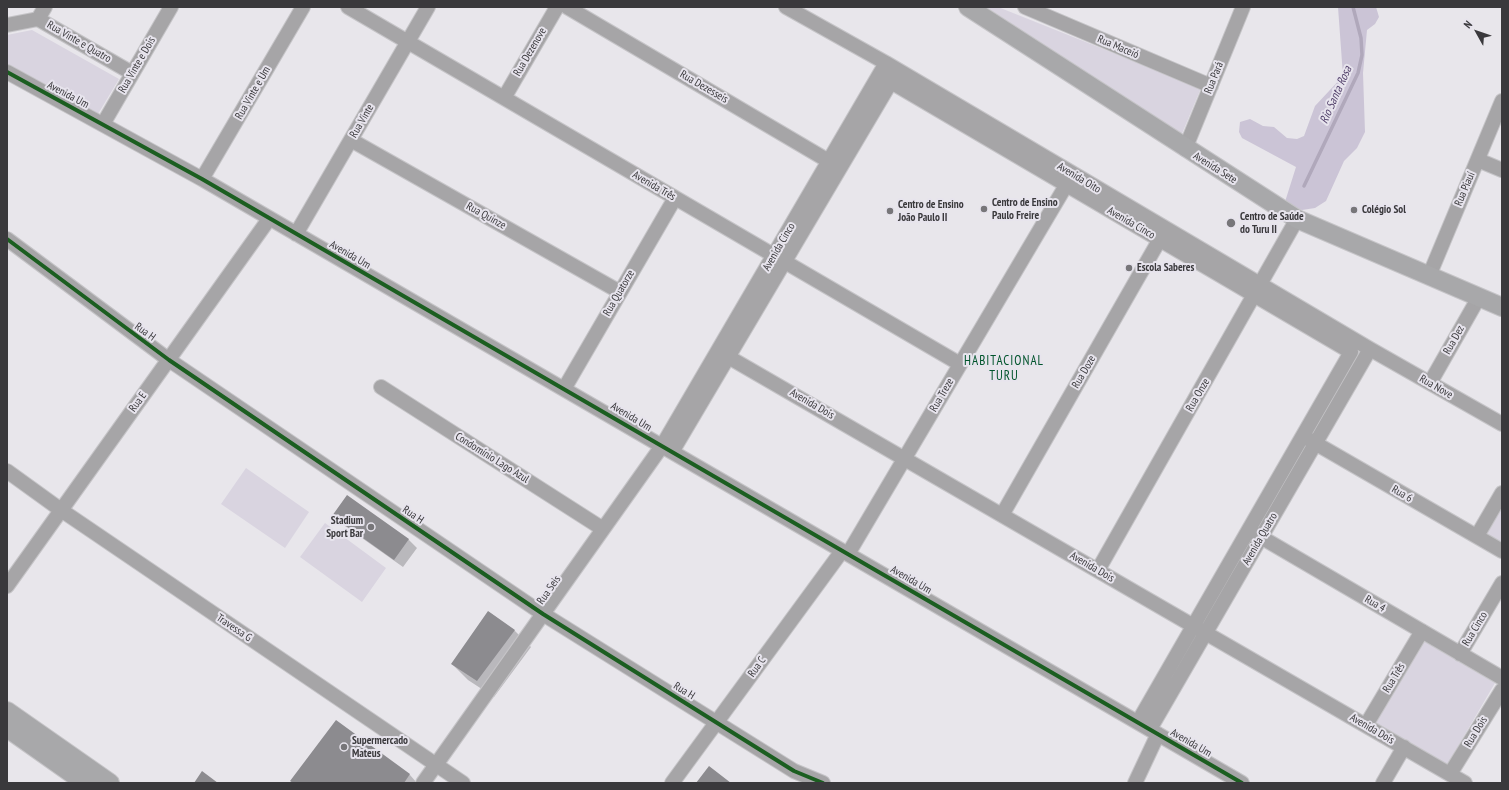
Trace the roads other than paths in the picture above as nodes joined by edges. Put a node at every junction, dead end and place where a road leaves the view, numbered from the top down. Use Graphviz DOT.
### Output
graph roads {
  1 [pos="171,7"];
  2 [pos="303,7"];
  3 [pos="348,7"];
  4 [pos="428,7"];
  5 [pos="557,7"];
  6 [pos="567,7"];
  7 [pos="788,7"];
  8 [pos="968,7"];
  9 [pos="1025,7"];
  10 [pos="1243,7"];
  11 [pos="41,13"];
  12 [pos="7,25"];
  13 [pos="408,42"];
  14 [pos="886,63"];
  15 [pos="7,72"];
  16 [pos="132,73"];
  17 [pos="891,82"];
  18 [pos="1211,86"];
  19 [pos="504,98"];
  20 [pos="1502,101"];
  21 [pos="103,124"];
  22 [pos="351,140"];
  23 [pos="1185,149"];
  24 [pos="1478,160"];
  25 [pos="835,164"];
  26 [pos="1502,170"];
  27 [pos="202,179"];
  28 [pos="1070,179"];
  29 [pos="675,198"];
  30 [pos="269,219"];
  31 [pos="1296,219"];
  32 [pos="296,234"];
  33 [pos="1163,234"];
  34 [pos="7,239"];
  35 [pos="779,259"];
  36 [pos="1429,276"];
  37 [pos="1257,290"];
  38 [pos="620,292"];
  39 [pos="1479,298"];
  40 [pos="1502,307"];
  41 [pos="1502,310"];
  42 [pos="1370,349"];
  43 [pos="1351,352"];
  44 [pos="723,354"];
  45 [pos="168,360"];
  46 [pos="960,364"];
  47 [pos="1430,383"];
  48 [pos="380,387"];
  49 [pos="564,389"];
  50 [pos="1502,424"];
  51 [pos="1303,436"];
  52 [pos="1315,444"];
  53 [pos="667,449"];
  54 [pos="905,459"];
  55 [pos="7,471"];
  56 [pos="1502,492"];
  57 [pos="61,510"];
  58 [pos="1002,515"];
  59 [pos="604,529"];
  60 [pos="1248,530"];
  61 [pos="1477,536"];
  62 [pos="1262,537"];
  63 [pos="1502,551"];
  64 [pos="845,552"];
  65 [pos="1098,570"];
  66 [pos="1502,583"];
  67 [pos="7,586"];
  68 [pos="543,614"];
  69 [pos="1193,625"];
  70 [pos="1422,631"];
  71 [pos="1206,633"];
  72 [pos="1460,654"];
  73 [pos="1502,678"];
  74 [pos="1502,690"];
  75 [pos="7,711"];
  76 [pos="717,722"];
  77 [pos="1138,722"];
  78 [pos="1366,725"];
  79 [pos="7,728"];
  80 [pos="1154,731"];
  81 [pos="1404,748"];
  82 [pos="436,765"];
  83 [pos="1450,774"];
  84 [pos="85,783"];
  85 [pos="110,783"];
  86 [pos="423,783"];
  87 [pos="463,783"];
  88 [pos="672,783"];
  89 [pos="823,783"];
  90 [pos="1135,783"];
  91 [pos="1242,783"];
  92 [pos="1383,783"];
  93 [pos="1465,783"];
  1 -- 16 [label="street, Rua Vinte e Dois"];
  2 -- 27 [label="street, Rua Vinte e Um"];
  3 -- 13 [label="street, Avenida Três"];
  4 -- 13 [label="street, Rua Vinte"];
  5 -- 19 [label="street, Rua Dezenove"];
  6 -- 25 [label="street, Rua Dezesseis"];
  7 -- 14 [label="street, Avenida Oito"];
  8 -- 23 [label="main road, Avenida Sete"];
  9 -- 18 [label="street, Rua Maceió"];
  10 -- 18 [label="street, Rua Pará"];
  11 -- 12 [label="street"];
  11 -- 16 [label="street, Rua Vinte e Quatro"];
  13 -- 19 [label="street, Avenida Três"];
  13 -- 22 [label="street, Rua Vinte"];
  14 -- 17 [label="street"];
  14 -- 25 [label="street, Avenida Cinco"];
  14 -- 28 [label="street, Avenida Oito"];
  15 -- 21 [label="street, Avenida Um"];
  16 -- 21 [label="street, Rua Vinte e Dois"];
  17 -- 25 [label="street, Avenida Cinco"];
  17 -- 28 [label="street, Avenida Cinco"];
  18 -- 23 [label="street, Rua Pará"];
  19 -- 29 [label="street, Avenida Três"];
  20 -- 24 [label="street, Rua Piauí"];
  21 -- 27 [label="street, Avenida Um"];
  22 -- 32 [label="street, Rua Vinte"];
  22 -- 38 [label="street, Rua Quinze"];
  23 -- 31 [label="main road, Avenida Sete"];
  24 -- 26 [label="street"];
  24 -- 36 [label="street, Rua Piauí"];
  25 -- 35 [label="street, Avenida Cinco"];
  27 -- 30 [label="street, Avenida Um"];
  28 -- 33 [label="street, Avenida Cinco"];
  28 -- 46 [label="street, Rua Treze"];
  29 -- 35 [label="street, Avenida Três"];
  29 -- 38 [label="street, Rua Quatorze"];
  30 -- 32 [label="street, Avenida Um"];
  30 -- 45 [label="street, Rua E"];
  31 -- 36 [label="main road, Avenida Sete"];
  31 -- 37 [label="street, Rua Onze"];
  32 -- 49 [label="street, Avenida Um"];
  33 -- 37 [label="street, Avenida Cinco"];
  33 -- 58 [label="street, Rua Doze"];
  34 -- 45 [label="street, Rua H"];
  35 -- 44 [label="street, Avenida Cinco"];
  35 -- 46 [label="street, Avenida Três"];
  36 -- 39 [label="main road, Avenida Sete"];
  37 -- 42 [label="street"];
  37 -- 43 [label="street, Avenida Cinco"];
  37 -- 65 [label="street, Rua Onze"];
  38 -- 49 [label="street, Rua Quatorze"];
  39 -- 40 [label="main road, Avenida Sete"];
  39 -- 41 [label="main road, Avenida Sete"];
  39 -- 47 [label="street, Rua Dez"];
  42 -- 43 [label="street"];
  42 -- 47 [label="street, Rua Nove"];
  42 -- 52 [label="street, Avenida Quatro"];
  43 -- 51 [label="street, Avenida Quatro"];
  44 -- 53 [label="street, Avenida Cinco"];
  44 -- 54 [label="street, Avenida Dois"];
  45 -- 57 [label="street, Rua E"];
  45 -- 68 [label="street, Rua H"];
  46 -- 54 [label="street, Rua Treze"];
  47 -- 50 [label="street, Rua Nove"];
  48 -- 59 [label="street, Condomínio Lago Azul"];
  49 -- 53 [label="street, Avenida Um"];
  51 -- 52 [label="street, Rua 6"];
  51 -- 60 [label="street, Avenida Quatro"];
  52 -- 61 [label="street, Rua 6"];
  52 -- 62 [label="street, Avenida Quatro"];
  53 -- 59 [label="street, Rua Seis"];
  53 -- 64 [label="street, Avenida Um"];
  54 -- 58 [label="street, Avenida Dois"];
  54 -- 64 [label="street, Rua Treze"];
  55 -- 57 [label="street, Travessa G"];
  56 -- 61 [label="street"];
  57 -- 67 [label="street, Rua E"];
  57 -- 82 [label="street, Travessa G"];
  58 -- 65 [label="street, Avenida Dois"];
  59 -- 68 [label="street, Rua Seis"];
  60 -- 62 [label="street, Rua 4"];
  60 -- 69 [label="street, Avenida Quatro"];
  61 -- 63 [label="street, Rua 6"];
  62 -- 70 [label="street, Rua 4"];
  62 -- 71 [label="street, Avenida Quatro"];
  64 -- 76 [label="street, Rua C"];
  64 -- 77 [label="street, Avenida Um"];
  65 -- 69 [label="street, Avenida Dois"];
  66 -- 72 [label="street, Rua Cinco"];
  68 -- 76 [label="street, Rua H"];
  68 -- 82 [label="street, Rua Seis"];
  69 -- 71 [label="street, Avenida Dois"];
  69 -- 77 [label="street, Avenida Quatro"];
  70 -- 72 [label="street, Rua 4"];
  70 -- 78 [label="street, Rua Três"];
  71 -- 78 [label="street, Avenida Dois"];
  71 -- 80 [label="street, Avenida Quatro"];
  72 -- 73 [label="street, Rua 4"];
  74 -- 83 [label="street, Rua Dois"];
  75 -- 85 [label="main road"];
  76 -- 88 [label="street, Rua C"];
  76 -- 89 [label="street, Rua H"];
  77 -- 80 [label="street, Avenida Um"];
  78 -- 81 [label="street, Avenida Dois"];
  79 -- 84 [label="main road"];
  80 -- 90 [label="street, Avenida Quatro"];
  80 -- 91 [label="street, Avenida Um"];
  81 -- 83 [label="street, Avenida Dois"];
  81 -- 92 [label="street"];
  82 -- 86 [label="street, Rua Seis"];
  82 -- 87 [label="street, Travessa G"];
  83 -- 93 [label="street, Avenida Dois"];
}
